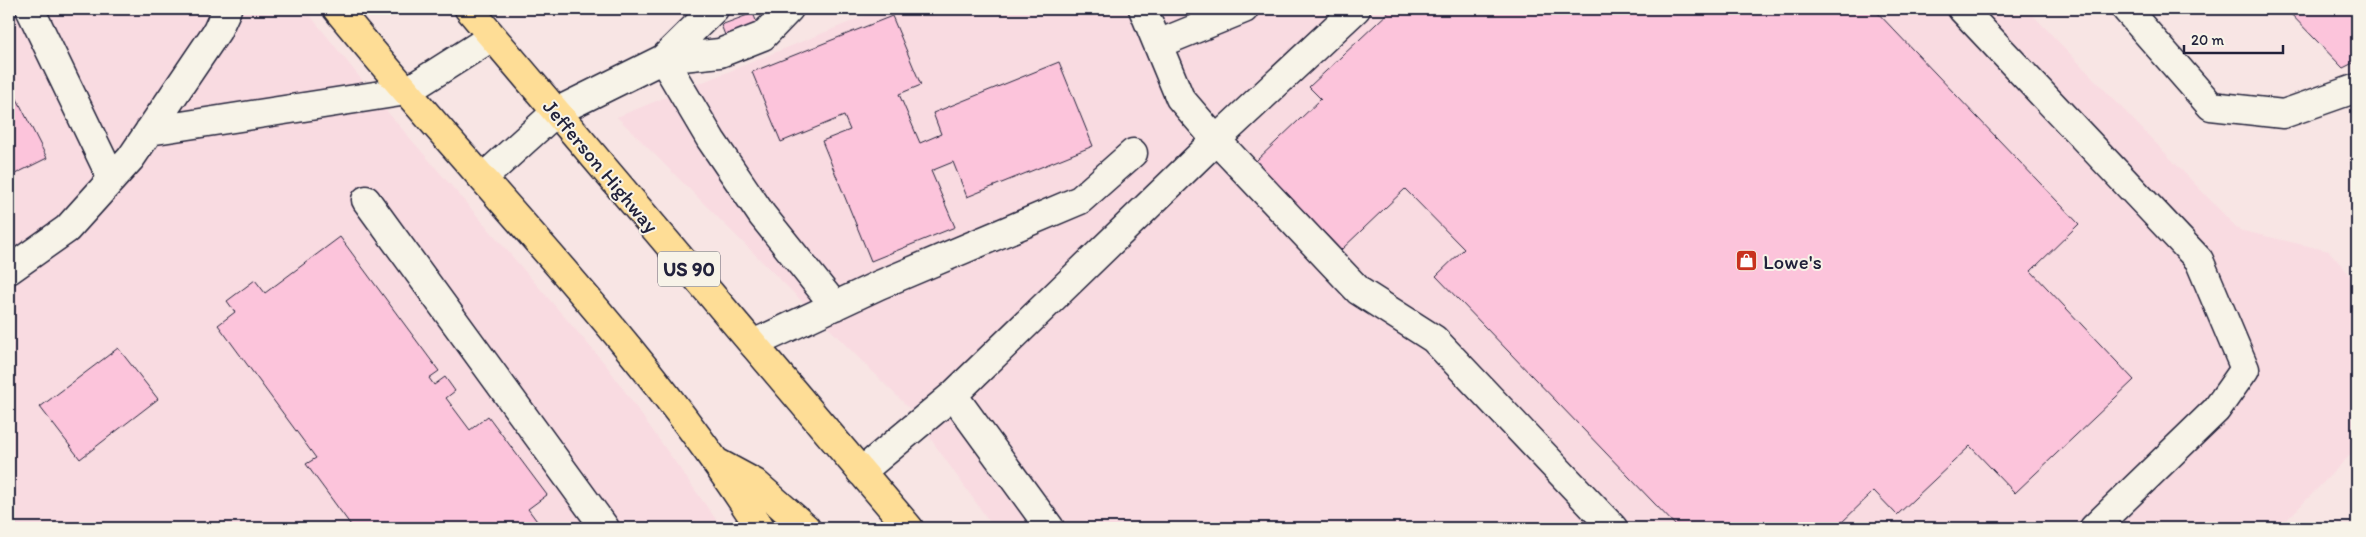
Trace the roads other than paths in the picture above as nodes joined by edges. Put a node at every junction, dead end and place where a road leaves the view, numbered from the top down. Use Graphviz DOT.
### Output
graph roads {
  1 [pos="30,9"];
  2 [pos="227,9"];
  3 [pos="337,9"];
  4 [pos="469,9"];
  5 [pos="714,9"];
  6 [pos="789,9"];
  7 [pos="1143,9"];
  8 [pos="1244,9"];
  9 [pos="1356,9"];
  10 [pos="1962,9"];
  11 [pos="2126,9"];
  12 [pos="492,37"];
  13 [pos="1158,44"];
  14 [pos="663,59"];
  15 [pos="2357,88"];
  16 [pos="407,91"];
  17 [pos="556,112"];
  18 [pos="149,131"];
  19 [pos="1216,140"];
  20 [pos="1134,153"];
  21 [pos="483,178"];
  22 [pos="112,179"];
  23 [pos="366,200"];
  24 [pos="9,270"];
  25 [pos="835,306"];
  26 [pos="753,344"];
  27 [pos="953,395"];
  28 [pos="713,460"];
  29 [pos="861,472"];
  30 [pos="753,527"];
  31 [pos="605,528"];
  32 [pos="806,528"];
  33 [pos="909,528"];
  34 [pos="1050,528"];
  35 [pos="1613,528"];
  36 [pos="2094,528"];
  1 -- 22 [label="lane"];
  2 -- 18 [label="lane"];
  3 -- 16 [label="main road"];
  4 -- 12 [label="main road, Jefferson Highway / US 90"];
  5 -- 14 [label="lane"];
  6 -- 14 [label="lane"];
  7 -- 13 [label="lane"];
  8 -- 13 [label="lane"];
  9 -- 19 [label="lane"];
  10 -- 36 [label="lane"];
  11 -- 15 [label="lane"];
  12 -- 16 [label="lane"];
  12 -- 17 [label="main road, Jefferson Highway / US 90"];
  13 -- 19 [label="lane"];
  14 -- 17 [label="lane"];
  14 -- 25 [label="lane"];
  16 -- 18 [label="lane"];
  16 -- 21 [label="main road"];
  17 -- 21 [label="lane"];
  17 -- 26 [label="main road, Jefferson Highway / US 90"];
  18 -- 22 [label="lane"];
  19 -- 27 [label="lane"];
  19 -- 35 [label="lane"];
  20 -- 25 [label="lane"];
  21 -- 28 [label="main road"];
  22 -- 24 [label="lane"];
  23 -- 31 [label="lane"];
  25 -- 26 [label="lane"];
  26 -- 29 [label="main road, Jefferson Highway / US 90"];
  27 -- 29 [label="lane"];
  27 -- 34 [label="lane"];
  28 -- 30 [label="main road"];
  28 -- 32 [label="main road"];
  29 -- 33 [label="main road, Jefferson Highway / US 90"];
}
